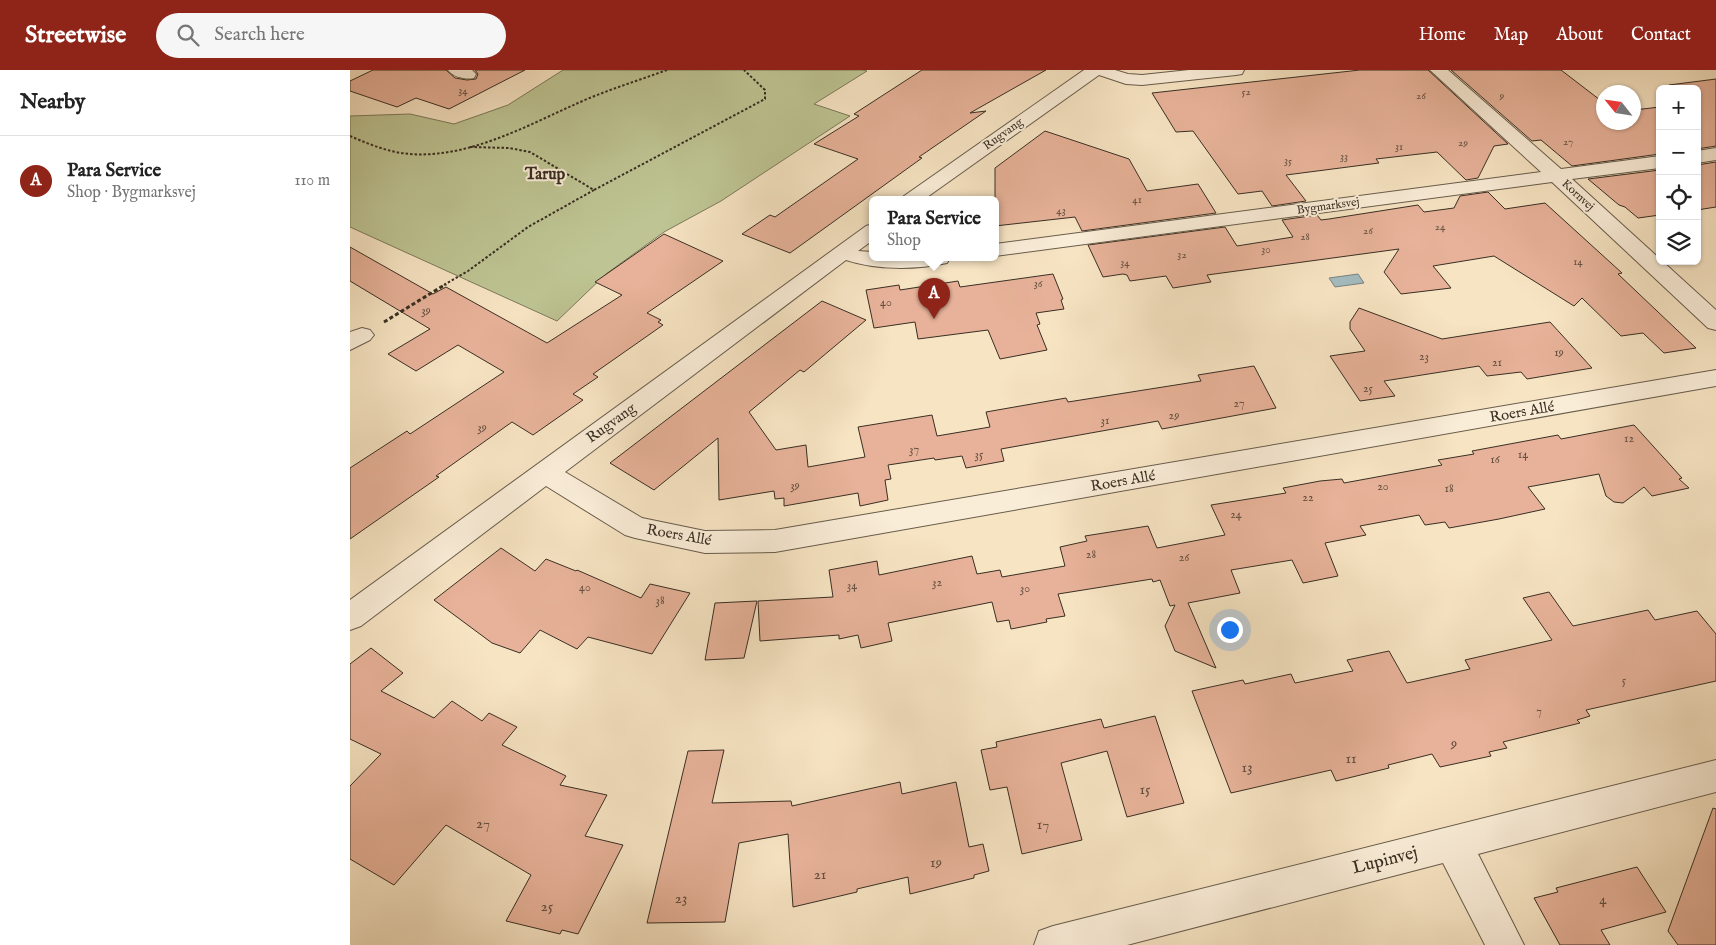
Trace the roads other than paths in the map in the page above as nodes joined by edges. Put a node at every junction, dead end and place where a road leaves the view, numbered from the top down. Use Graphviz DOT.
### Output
graph roads {
  1 [pos="1098,70"];
  2 [pos="1236,70"];
  3 [pos="1438,70"];
  4 [pos="1716,154"];
  5 [pos="1701,156"];
  6 [pos="1656,163"];
  7 [pos="1557,176"];
  8 [pos="918,196"];
  9 [pos="869,233"];
  10 [pos="999,249"];
  11 [pos="842,253"];
  12 [pos="869,258"];
  13 [pos="895,261"];
  14 [pos="913,261"];
  15 [pos="1716,323"];
  16 [pos="1716,378"];
  17 [pos="544,472"];
  18 [pos="350,617"];
  19 [pos="1716,776"];
  20 [pos="1452,844"];
  21 [pos="1053,945"];
  22 [pos="1505,945"];
  1 -- 2 [label="street"];
  1 -- 8 [label="street, Rugvang"];
  3 -- 7 [label="street, Kornvej"];
  4 -- 5 [label="street"];
  6 -- 7 [label="street, Bygmarksvej"];
  7 -- 10 [label="street, Bygmarksvej"];
  7 -- 15 [label="street, Kornvej"];
  9 -- 11 [label="street, Rugvang"];
  11 -- 12 [label="street"];
  11 -- 17 [label="street, Rugvang"];
  13 -- 14 [label="street"];
  16 -- 17 [label="street, Roers Allé"];
  17 -- 18 [label="street, Rugvang"];
  19 -- 20 [label="street, Lupinvej"];
  20 -- 21 [label="street, Lupinvej"];
  20 -- 22 [label="street"];
}
